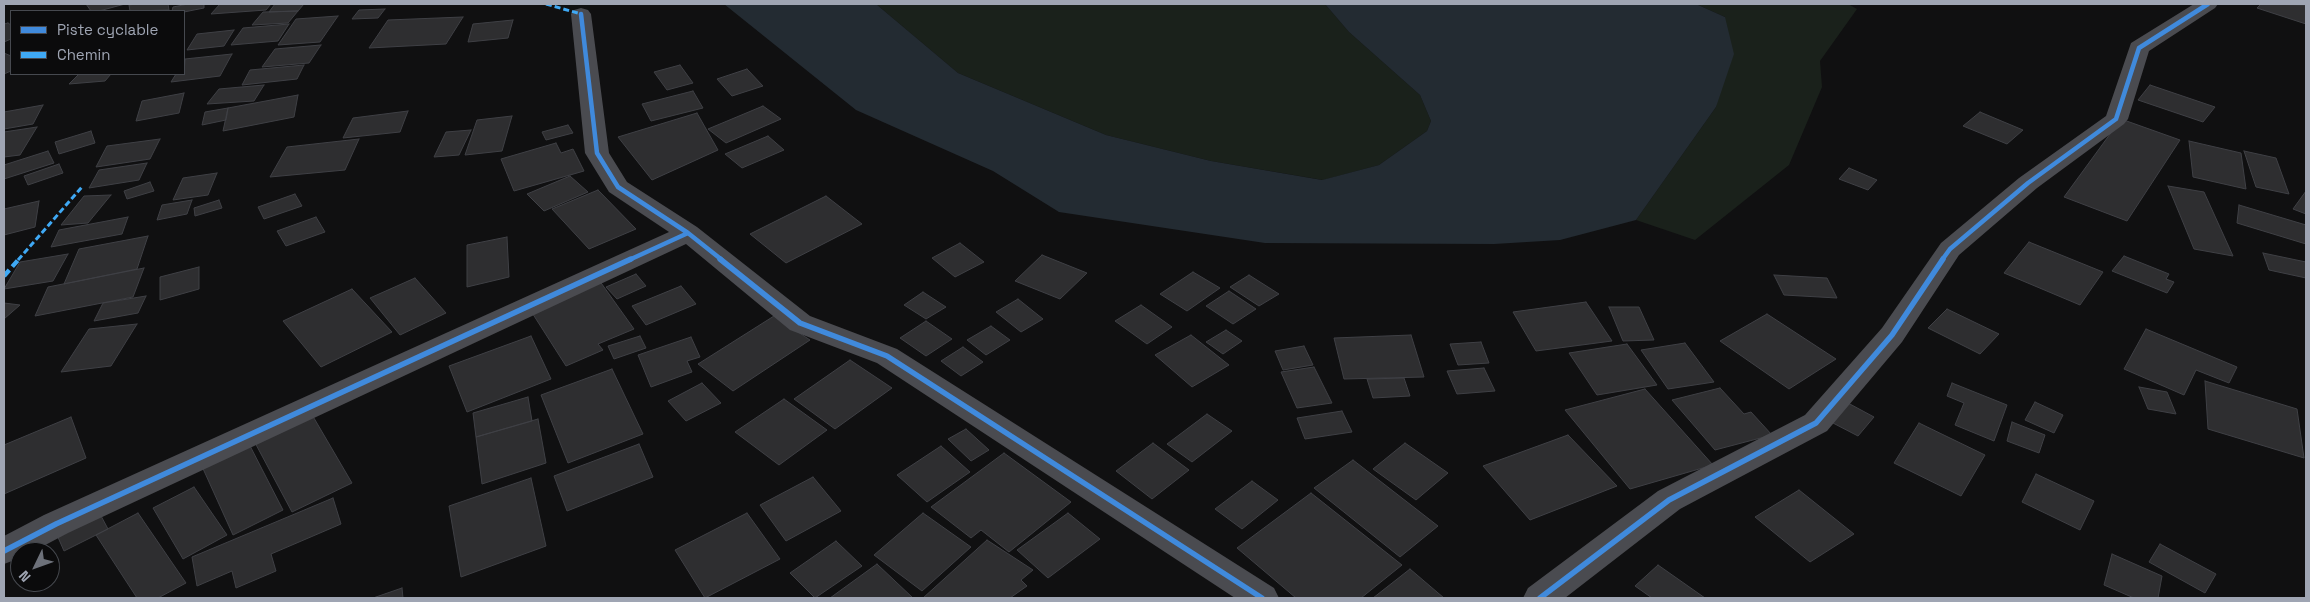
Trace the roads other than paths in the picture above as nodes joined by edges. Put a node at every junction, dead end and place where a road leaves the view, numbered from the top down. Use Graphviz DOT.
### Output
graph roads {
  1 [pos="2208,4"];
  2 [pos="581,14"];
  3 [pos="688,233"];
  4 [pos="4,551"];
  5 [pos="1262,598"];
  6 [pos="1540,598"];
  1 -- 6 [label="street"];
  2 -- 3 [label="street"];
  3 -- 4 [label="street"];
  3 -- 5 [label="street"];
}
